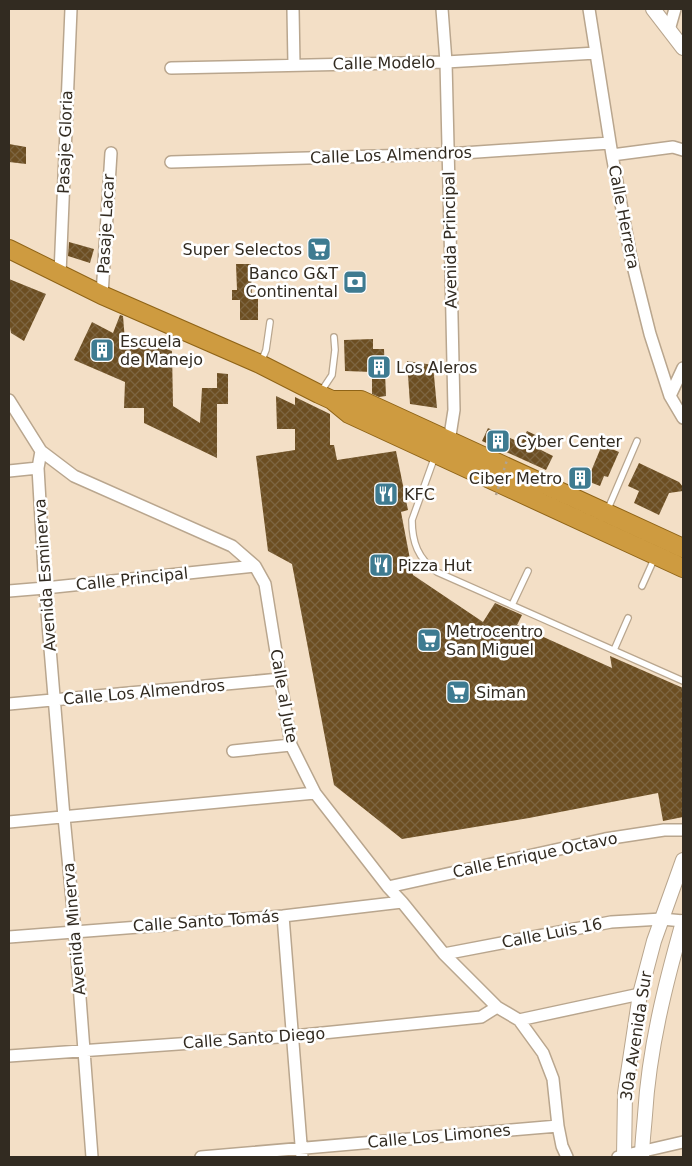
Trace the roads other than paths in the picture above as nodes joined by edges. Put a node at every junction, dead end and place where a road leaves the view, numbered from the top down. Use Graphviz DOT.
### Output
graph roads {
  1 [pos="71,9"];
  2 [pos="293,9"];
  3 [pos="442,9"];
  4 [pos="589,9"];
  5 [pos="653,9"];
  6 [pos="675,9"];
  7 [pos="669,30"];
  8 [pos="683,48"];
  9 [pos="596,53"];
  10 [pos="446,62"];
  11 [pos="294,65"];
  12 [pos="171,68"];
  13 [pos="610,143"];
  14 [pos="683,150"];
  15 [pos="111,153"];
  16 [pos="448,154"];
  17 [pos="612,155"];
  18 [pos="171,162"];
  19 [pos="9,249"];
  20 [pos="60,274"];
  21 [pos="102,295"];
  22 [pos="270,322"];
  23 [pos="334,337"];
  24 [pos="260,364"];
  25 [pos="683,368"];
  26 [pos="670,396"];
  27 [pos="326,397"];
  28 [pos="9,400"];
  29 [pos="683,418"];
  30 [pos="637,441"];
  31 [pos="443,448"];
  32 [pos="41,451"];
  33 [pos="38,468"];
  34 [pos="9,470"];
  35 [pos="606,512"];
  36 [pos="683,548"];
  37 [pos="656,555"];
  38 [pos="255,566"];
  39 [pos="683,568"];
  40 [pos="528,571"];
  41 [pos="642,586"];
  42 [pos="45,588"];
  43 [pos="9,591"];
  44 [pos="512,605"];
  45 [pos="628,618"];
  46 [pos="614,650"];
  47 [pos="280,679"];
  48 [pos="683,681"];
  49 [pos="54,700"];
  50 [pos="9,704"];
  51 [pos="291,745"];
  52 [pos="233,751"];
  53 [pos="315,793"];
  54 [pos="64,817"];
  55 [pos="9,822"];
  56 [pos="683,830"];
  57 [pos="683,860"];
  58 [pos="388,887"];
  59 [pos="402,902"];
  60 [pos="283,916"];
  61 [pos="662,919"];
  62 [pos="683,921"];
  63 [pos="75,931"];
  64 [pos="9,936"];
  65 [pos="444,954"];
  66 [pos="640,994"];
  67 [pos="497,1007"];
  68 [pos="519,1020"];
  69 [pos="293,1036"];
  70 [pos="85,1050"];
  71 [pos="9,1056"];
  72 [pos="558,1126"];
  73 [pos="683,1142"];
  74 [pos="302,1153"];
  75 [pos="642,1154"];
  76 [pos="92,1157"];
  77 [pos="202,1157"];
  78 [pos="567,1157"];
  79 [pos="622,1157"];
  1 -- 20 [label="street, Pasaje Gloria"];
  2 -- 11 [label="street"];
  3 -- 10 [label="street, Avenida Principal"];
  4 -- 9 [label="street, Calle Herrera"];
  5 -- 7 [label="street"];
  6 -- 7 [label="street"];
  7 -- 8 [label="street"];
  9 -- 10 [label="street, Calle Modelo"];
  9 -- 13 [label="street, Calle Herrera"];
  10 -- 11 [label="street, Calle Modelo"];
  10 -- 16 [label="street, Avenida Principal"];
  11 -- 12 [label="street, Calle Modelo"];
  13 -- 16 [label="street, Calle Los Almendros"];
  13 -- 17 [label="street, Calle Herrera"];
  14 -- 17 [label="street"];
  15 -- 21 [label="street, Pasaje Lacar"];
  16 -- 18 [label="street, Calle Los Almendros"];
  16 -- 31 [label="street, Avenida Principal"];
  17 -- 26 [label="street, Calle Herrera"];
  19 -- 20 [label="highway"];
  20 -- 21 [label="highway"];
  21 -- 24 [label="highway"];
  22 -- 24 [label="lane"];
  23 -- 27 [label="lane"];
  24 -- 27 [label="highway"];
  25 -- 26 [label="street"];
  26 -- 29 [label="street, Calle Herrera"];
  27 -- 31 [label="highway"];
  28 -- 32 [label="street, Calle al Jute"];
  30 -- 35 [label="lane"];
  31 -- 35 [label="highway"];
  31 -- 37 [label="highway"];
  31 -- 44 [label="lane"];
  32 -- 33 [label="street, Avenida Esminerva"];
  32 -- 38 [label="street, Calle al Jute"];
  33 -- 34 [label="street"];
  33 -- 42 [label="street, Avenida Esminerva"];
  35 -- 36 [label="highway"];
  37 -- 39 [label="highway"];
  37 -- 41 [label="lane"];
  38 -- 42 [label="street, Calle Principal"];
  38 -- 47 [label="street, Calle al Jute"];
  40 -- 44 [label="lane"];
  42 -- 43 [label="street, Calle Principal"];
  42 -- 49 [label="street, Avenida Esminerva"];
  44 -- 46 [label="lane"];
  45 -- 46 [label="lane"];
  46 -- 48 [label="lane"];
  47 -- 49 [label="street, Calle Los Almendros"];
  47 -- 51 [label="street, Calle al Jute"];
  49 -- 50 [label="street, Calle Los Almendros"];
  49 -- 54 [label="street, Avenida Minerva"];
  51 -- 52 [label="street"];
  51 -- 53 [label="street, Calle al Jute"];
  53 -- 54 [label="street"];
  53 -- 58 [label="street, Calle al Jute"];
  54 -- 55 [label="street"];
  54 -- 63 [label="street, Avenida Minerva"];
  56 -- 58 [label="street, Calle Enrique Octavo"];
  57 -- 61 [label="street, 30a Avenida Sur"];
  58 -- 59 [label="street, Calle al Jute"];
  59 -- 60 [label="street, Calle Santo Tomás"];
  59 -- 65 [label="street, Calle al Jute"];
  60 -- 63 [label="street, Calle Santo Tomás"];
  60 -- 69 [label="street"];
  61 -- 62 [label="street, Calle Luis 16"];
  61 -- 65 [label="street, Calle Luis 16"];
  61 -- 66 [label="street, 30a Avenida Sur"];
  62 -- 75 [label="street, 30a Avenida Sur"];
  63 -- 64 [label="street, Calle Santo Tomás"];
  63 -- 70 [label="street, Avenida Minerva"];
  65 -- 67 [label="street, Calle al Jute"];
  66 -- 68 [label="street"];
  66 -- 79 [label="street, 30a Avenida Sur"];
  67 -- 68 [label="street, Calle al Jute"];
  67 -- 69 [label="street, Calle Santo Diego"];
  68 -- 72 [label="street, Calle al Jute"];
  69 -- 70 [label="street, Calle Santo Diego"];
  69 -- 74 [label="street"];
  70 -- 71 [label="street, Calle Santo Diego"];
  70 -- 76 [label="street, Avenida Minerva"];
  72 -- 74 [label="street, Calle Los Limones"];
  72 -- 78 [label="street, Calle al Jute"];
  73 -- 75 [label="street"];
  74 -- 77 [label="street, Calle Los Limones"];
  75 -- 79 [label="street"];
}
